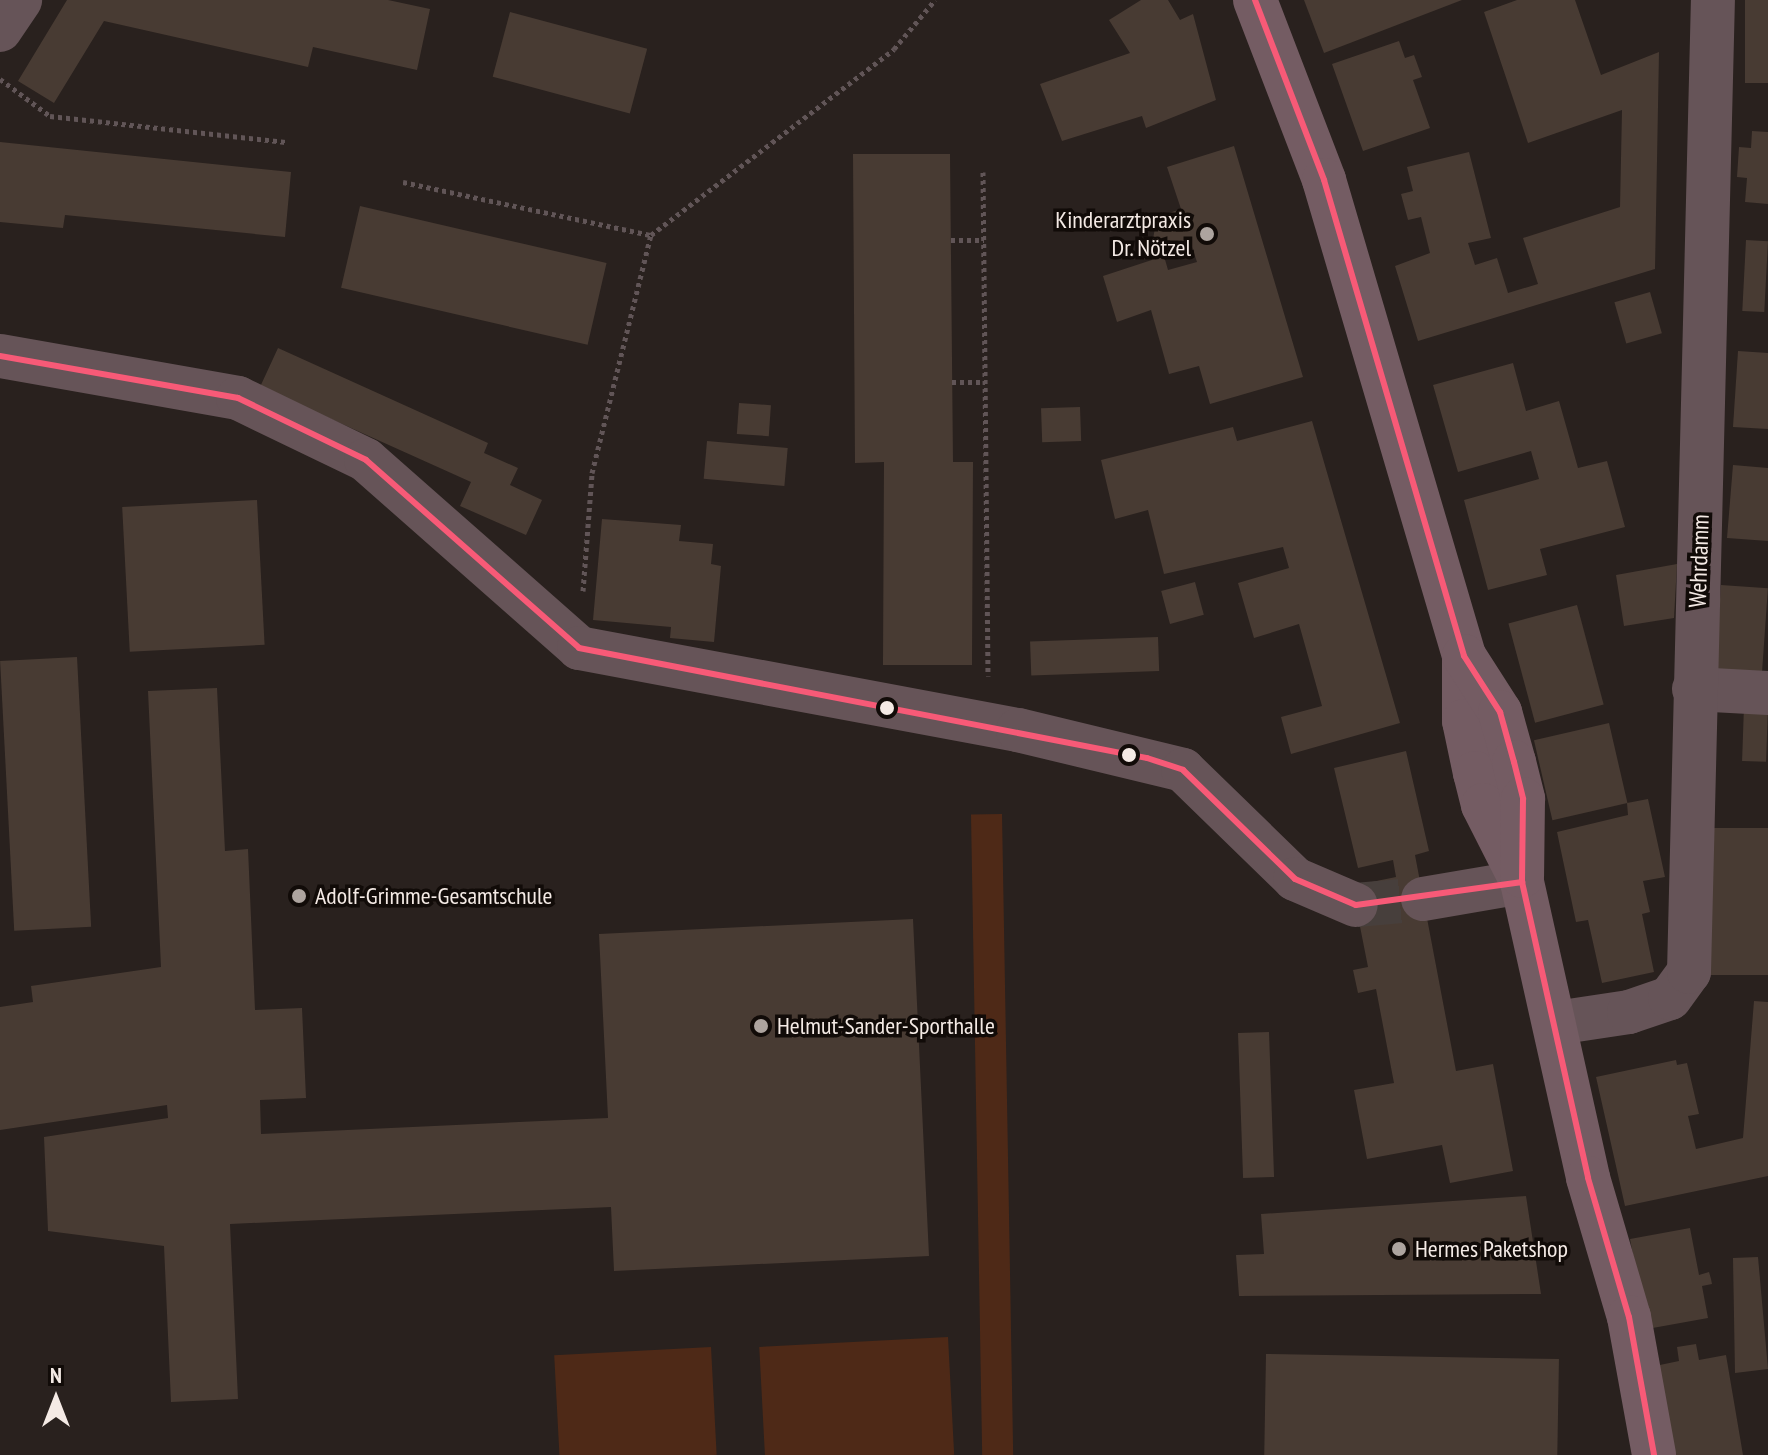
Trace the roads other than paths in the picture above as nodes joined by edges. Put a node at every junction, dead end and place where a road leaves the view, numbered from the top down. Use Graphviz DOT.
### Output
graph roads {
  1 [pos="20,0"];
  2 [pos="1255,0"];
  3 [pos="1713,0"];
  4 [pos="0,30"];
  5 [pos="0,356"];
  6 [pos="1694,689"];
  7 [pos="1768,693"];
  8 [pos="1522,882"];
  9 [pos="1423,899"];
  10 [pos="1356,905"];
  11 [pos="1556,1023"];
  12 [pos="1654,1455"];
  1 -- 4 [label="street"];
  2 -- 8 [label="main road"];
  3 -- 6 [label="street, Wehrdamm"];
  5 -- 10 [label="street"];
  6 -- 7 [label="street"];
  6 -- 11 [label="street, Wehrdamm"];
  8 -- 9 [label="street"];
  8 -- 11 [label="main road"];
  11 -- 12 [label="main road"];
}
